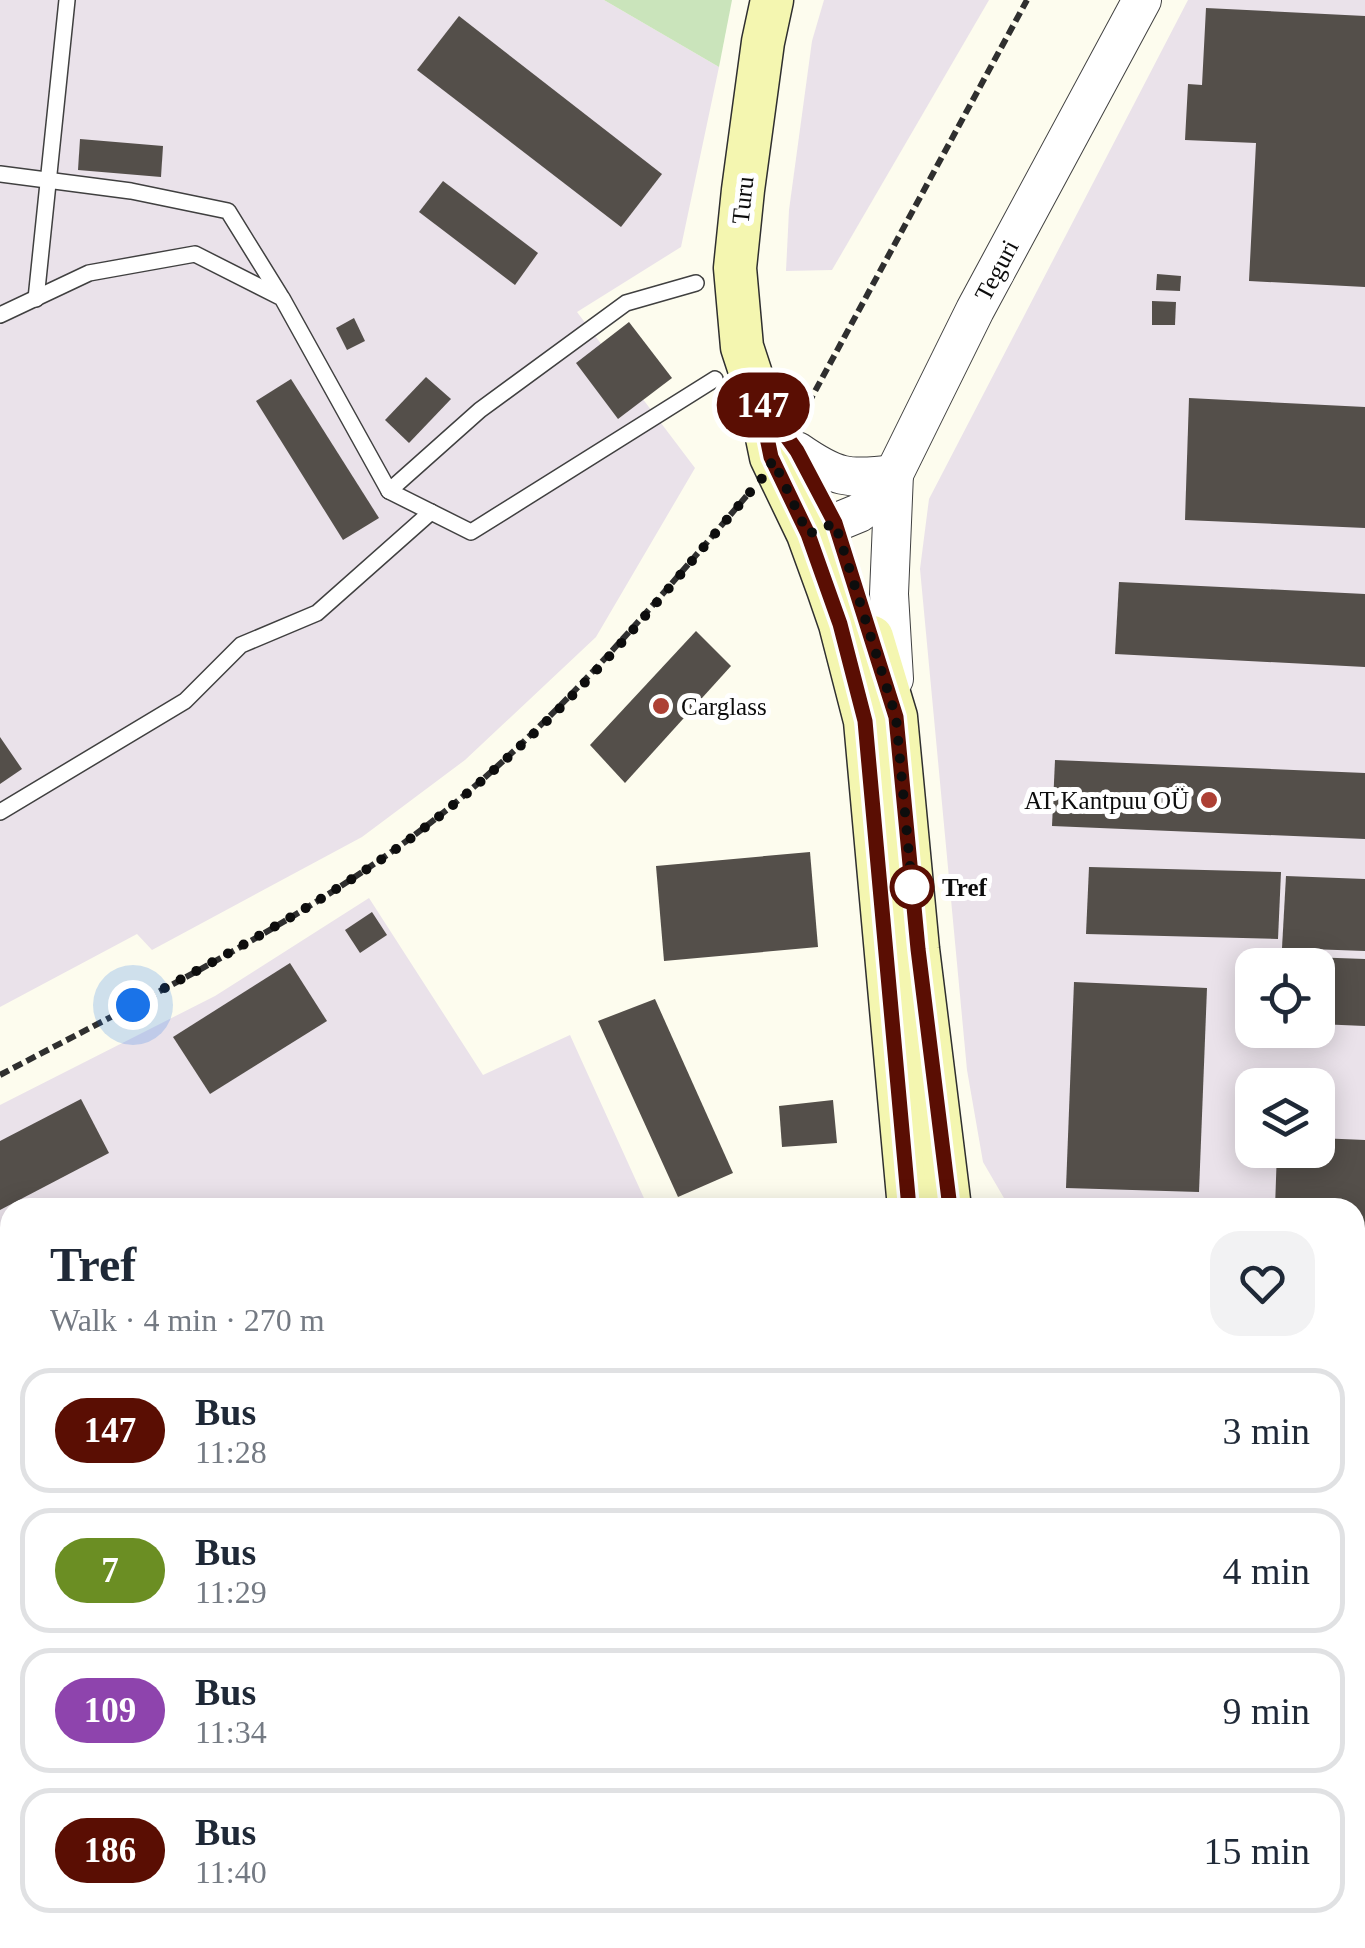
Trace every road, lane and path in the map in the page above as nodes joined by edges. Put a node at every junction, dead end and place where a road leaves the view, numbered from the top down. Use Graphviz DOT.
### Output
graph roads {
  1 [pos="67,0"];
  2 [pos="772,0"];
  3 [pos="1027,0"];
  4 [pos="1142,0"];
  5 [pos="0,174"];
  6 [pos="48,181"];
  7 [pos="696,282"];
  8 [pos="36,298"];
  9 [pos="282,298"];
  10 [pos="0,315"];
  11 [pos="715,378"];
  12 [pos="786,450"];
  13 [pos="894,474"];
  14 [pos="390,491"];
  15 [pos="432,512"];
  16 [pos="821,529"];
  17 [pos="896,717"];
  18 [pos="0,812"];
  19 [pos="0,1075"];
  20 [pos="908,1198"];
  21 [pos="949,1198"];
  1 -- 6 [label="lane"];
  2 -- 12 [label="main road, Turu"];
  3 -- 12 [label="path"];
  4 -- 13 [label="street, Teguri"];
  5 -- 6 [label="lane"];
  6 -- 8 [label="lane"];
  6 -- 9 [label="lane"];
  7 -- 14 [label="lane"];
  8 -- 9 [label="lane"];
  8 -- 10 [label="lane"];
  9 -- 14 [label="lane"];
  11 -- 15 [label="lane"];
  12 -- 13 [label="street"];
  12 -- 16 [label="main road, Turu"];
  12 -- 19 [label="path"];
  13 -- 16 [label="street, Teguri"];
  13 -- 17 [label="street"];
  14 -- 15 [label="lane"];
  15 -- 18 [label="lane"];
  16 -- 17 [label="main road, Turu"];
  16 -- 20 [label="main road, Turu"];
  17 -- 21 [label="main road, Turu"];
}
